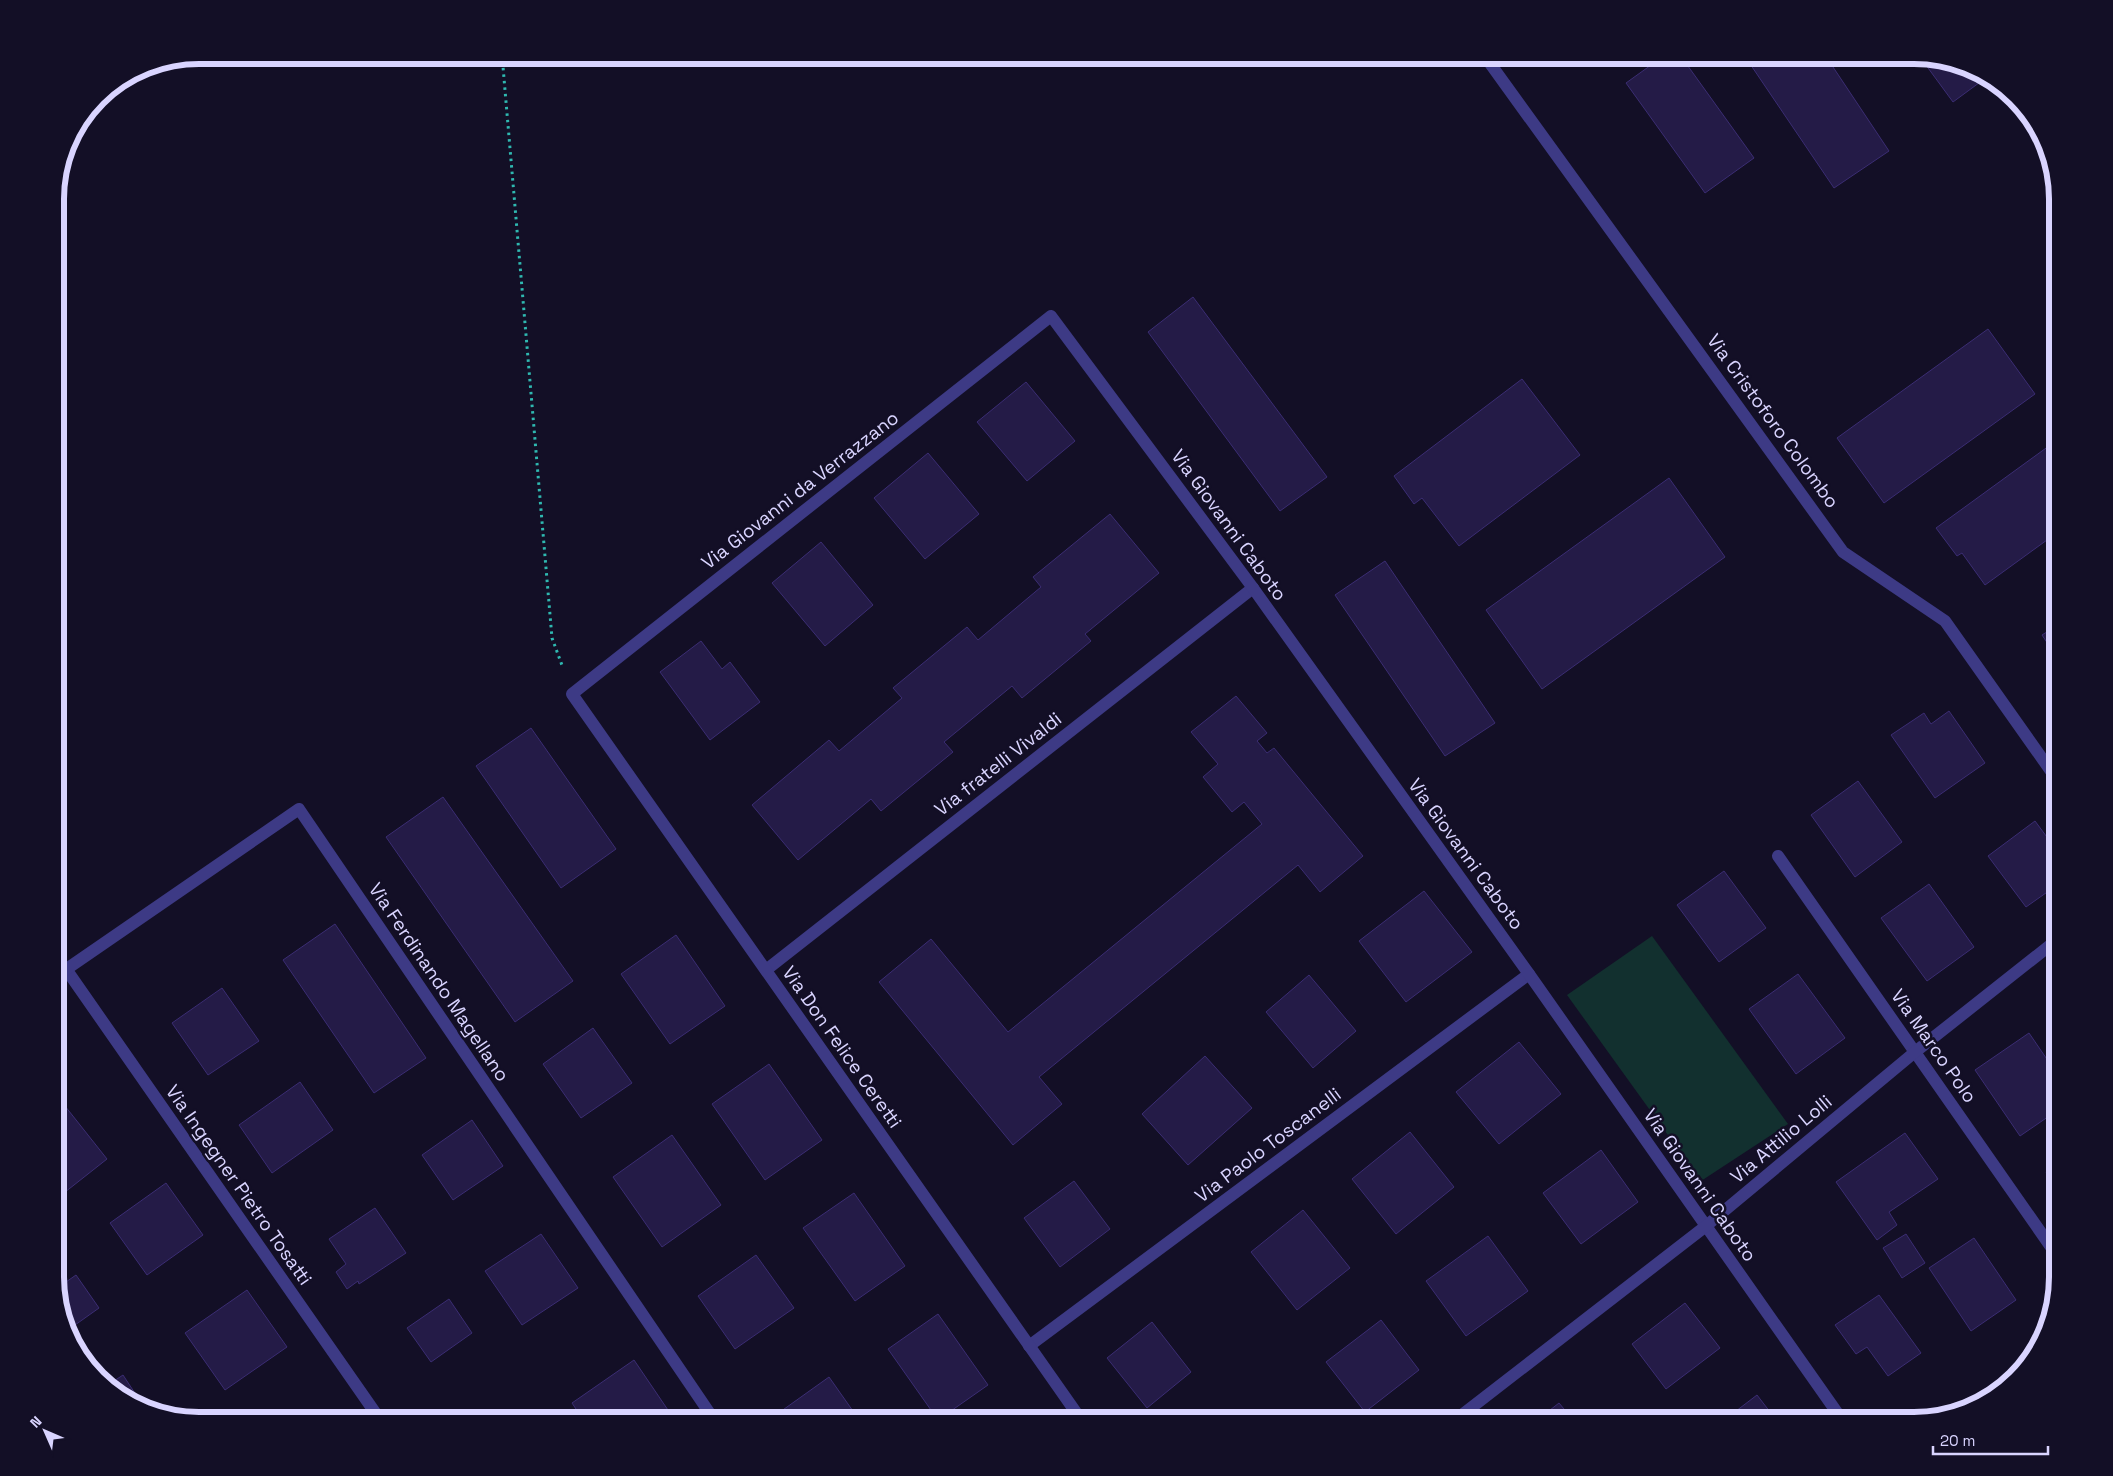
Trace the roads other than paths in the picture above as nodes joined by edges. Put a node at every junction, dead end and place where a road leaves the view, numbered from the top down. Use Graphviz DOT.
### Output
graph roads {
  1 [pos="1491,64"];
  2 [pos="1051,316"];
  3 [pos="1253,588"];
  4 [pos="572,694"];
  5 [pos="2049,768"];
  6 [pos="1778,856"];
  7 [pos="2049,946"];
  8 [pos="66,970"];
  9 [pos="766,970"];
  10 [pos="1529,974"];
  11 [pos="1915,1052"];
  12 [pos="1706,1226"];
  13 [pos="2049,1244"];
  14 [pos="1029,1346"];
  15 [pos="375,1412"];
  16 [pos="709,1412"];
  17 [pos="1076,1412"];
  18 [pos="1466,1412"];
  19 [pos="1837,1412"];
  1 -- 5 [label="street, Via Cristoforo Colombo"];
  2 -- 3 [label="street, Via Giovanni Caboto"];
  2 -- 4 [label="street, Via Giovanni da Verrazzano"];
  3 -- 9 [label="street, Via fratelli Vivaldi"];
  3 -- 10 [label="street, Via Giovanni Caboto"];
  4 -- 9 [label="street, Via Don Felice Ceretti"];
  6 -- 11 [label="street, Via Marco Polo"];
  7 -- 11 [label="street, Via Attilio Lolli"];
  8 -- 15 [label="street, Via Ingegner Pietro Tosatti"];
  8 -- 16 [label="street, Via Ferdinando Magellano"];
  9 -- 14 [label="street, Via Don Felice Ceretti"];
  10 -- 12 [label="street, Via Giovanni Caboto"];
  10 -- 14 [label="street, Via Paolo Toscanelli"];
  11 -- 12 [label="street, Via Attilio Lolli"];
  11 -- 13 [label="street, Via Marco Polo"];
  12 -- 18 [label="street, Via Attilio Lolli"];
  12 -- 19 [label="street, Via Giovanni Caboto"];
  14 -- 17 [label="street, Via Don Felice Ceretti"];
}
